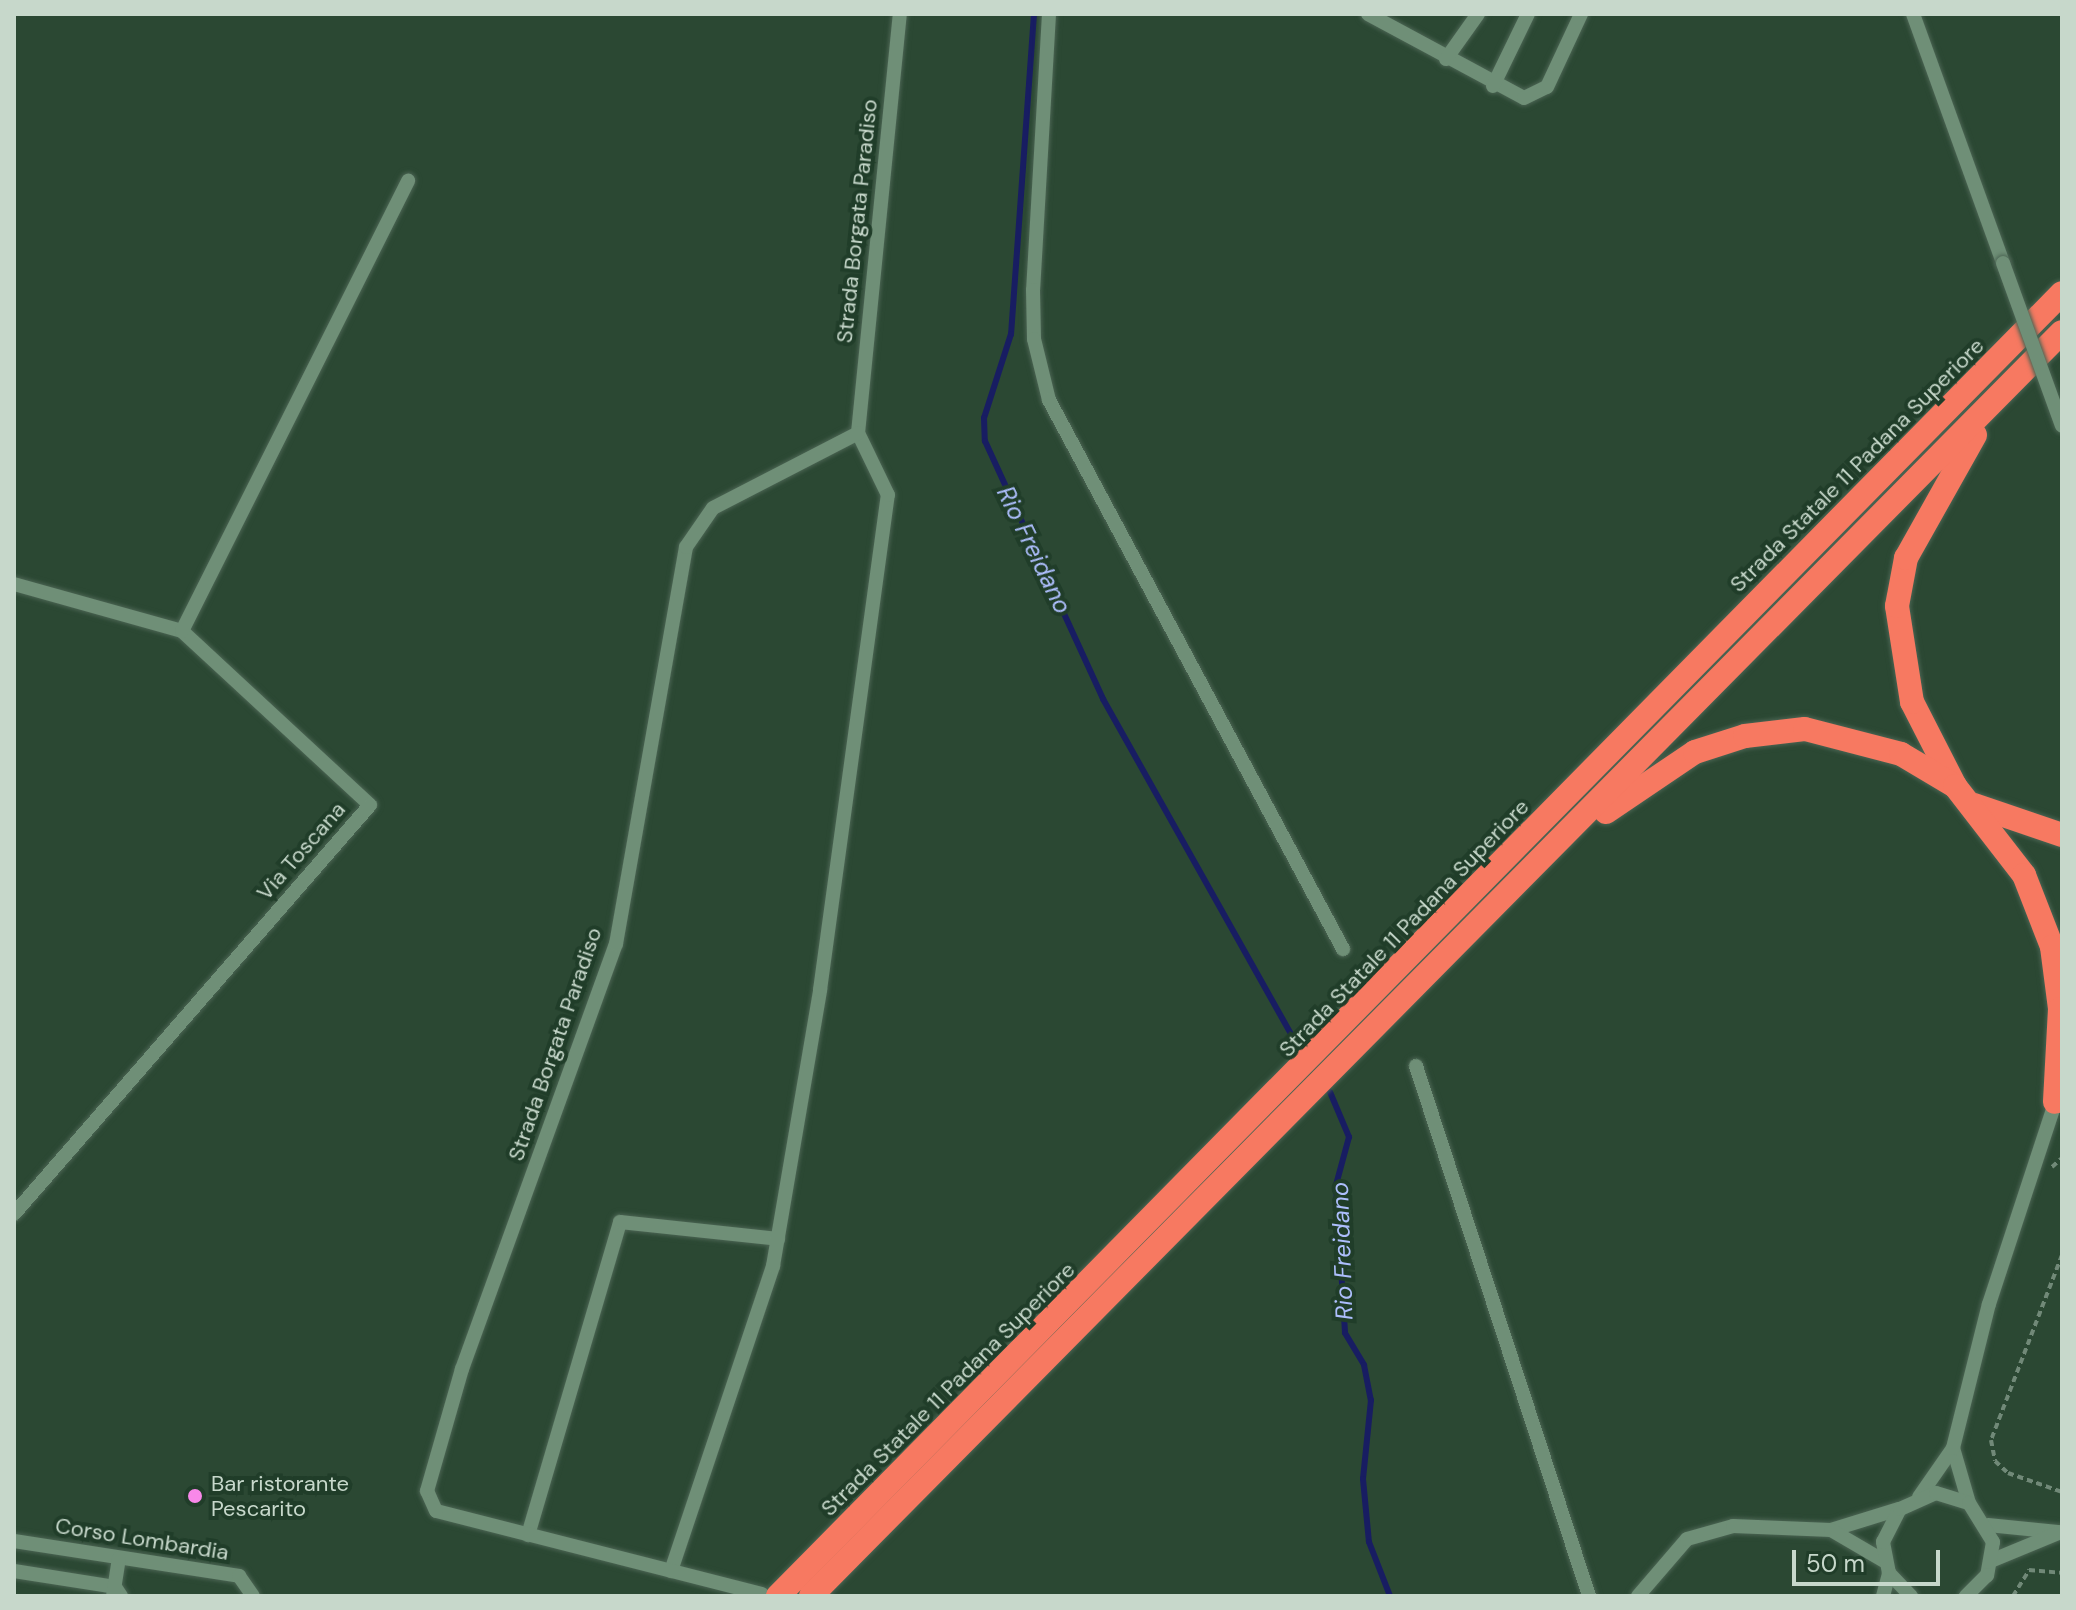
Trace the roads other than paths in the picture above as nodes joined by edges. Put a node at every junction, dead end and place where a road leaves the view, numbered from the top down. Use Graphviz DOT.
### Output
graph roads {
  1 [pos="900,14"];
  2 [pos="1049,14"];
  3 [pos="1368,14"];
  4 [pos="1478,14"];
  5 [pos="1528,14"];
  6 [pos="1581,14"];
  7 [pos="1913,14"];
  8 [pos="1446,59"];
  9 [pos="1493,86"];
  10 [pos="408,181"];
  11 [pos="2062,293"];
  12 [pos="2062,332"];
  13 [pos="2005,391"];
  14 [pos="2062,426"];
  15 [pos="858,433"];
  16 [pos="14,584"];
  17 [pos="182,631"];
  18 [pos="1955,786"];
  19 [pos="1974,804"];
  20 [pos="2058,829"];
  21 [pos="1550,854"];
  22 [pos="1343,949"];
  23 [pos="1416,1066"];
  24 [pos="2059,1092"];
  25 [pos="14,1214"];
  26 [pos="778,1239"];
  27 [pos="1953,1448"];
  28 [pos="1919,1497"];
  29 [pos="1969,1503"];
  30 [pos="1900,1509"];
  31 [pos="1988,1525"];
  32 [pos="1831,1530"];
  33 [pos="2062,1532"];
  34 [pos="528,1535"];
  35 [pos="14,1541"];
  36 [pos="119,1558"];
  37 [pos="1993,1560"];
  38 [pos="1886,1567"];
  39 [pos="14,1571"];
  40 [pos="671,1571"];
  41 [pos="116,1593"];
  42 [pos="770,1595"];
  43 [pos="253,1596"];
  44 [pos="811,1596"];
  45 [pos="1589,1596"];
  46 [pos="1638,1596"];
  47 [pos="1883,1596"];
  48 [pos="1911,1596"];
  49 [pos="1966,1596"];
  1 -- 15 [label="street, Strada Borgata Paradiso"];
  2 -- 22 [label="street"];
  3 -- 8 [label="street"];
  4 -- 8 [label="street"];
  5 -- 9 [label="street"];
  6 -- 9 [label="street"];
  7 -- 14 [label="street, bridge"];
  8 -- 9 [label="street"];
  10 -- 17 [label="street"];
  11 -- 42 [label="highway, Strada Statale 11 Padana Superiore"];
  12 -- 13 [label="highway"];
  13 -- 18 [label="highway"];
  13 -- 21 [label="highway"];
  15 -- 26 [label="street"];
  15 -- 34 [label="street, Strada Borgata Paradiso"];
  16 -- 17 [label="street, Via Toscana"];
  17 -- 25 [label="street, Via Toscana"];
  18 -- 19 [label="highway"];
  18 -- 21 [label="highway"];
  19 -- 20 [label="highway"];
  19 -- 24 [label="highway"];
  21 -- 44 [label="highway"];
  23 -- 45 [label="street"];
  24 -- 27 [label="street"];
  26 -- 34 [label="street"];
  26 -- 40 [label="street"];
  27 -- 28 [label="street"];
  27 -- 29 [label="street"];
  28 -- 29 [label="street"];
  28 -- 30 [label="street"];
  29 -- 31 [label="street"];
  30 -- 32 [label="street"];
  30 -- 38 [label="street"];
  31 -- 33 [label="street"];
  31 -- 37 [label="street"];
  32 -- 38 [label="street"];
  32 -- 46 [label="street"];
  33 -- 37 [label="street"];
  34 -- 40 [label="street, Strada Borgata Paradiso"];
  35 -- 36 [label="street, Corso Lombardia"];
  36 -- 41 [label="street"];
  36 -- 43 [label="street, Corso Lombardia"];
  37 -- 49 [label="street"];
  38 -- 47 [label="street"];
  38 -- 48 [label="street"];
  39 -- 41 [label="street"];
  40 -- 42 [label="street, Strada Borgata Paradiso"];
}
